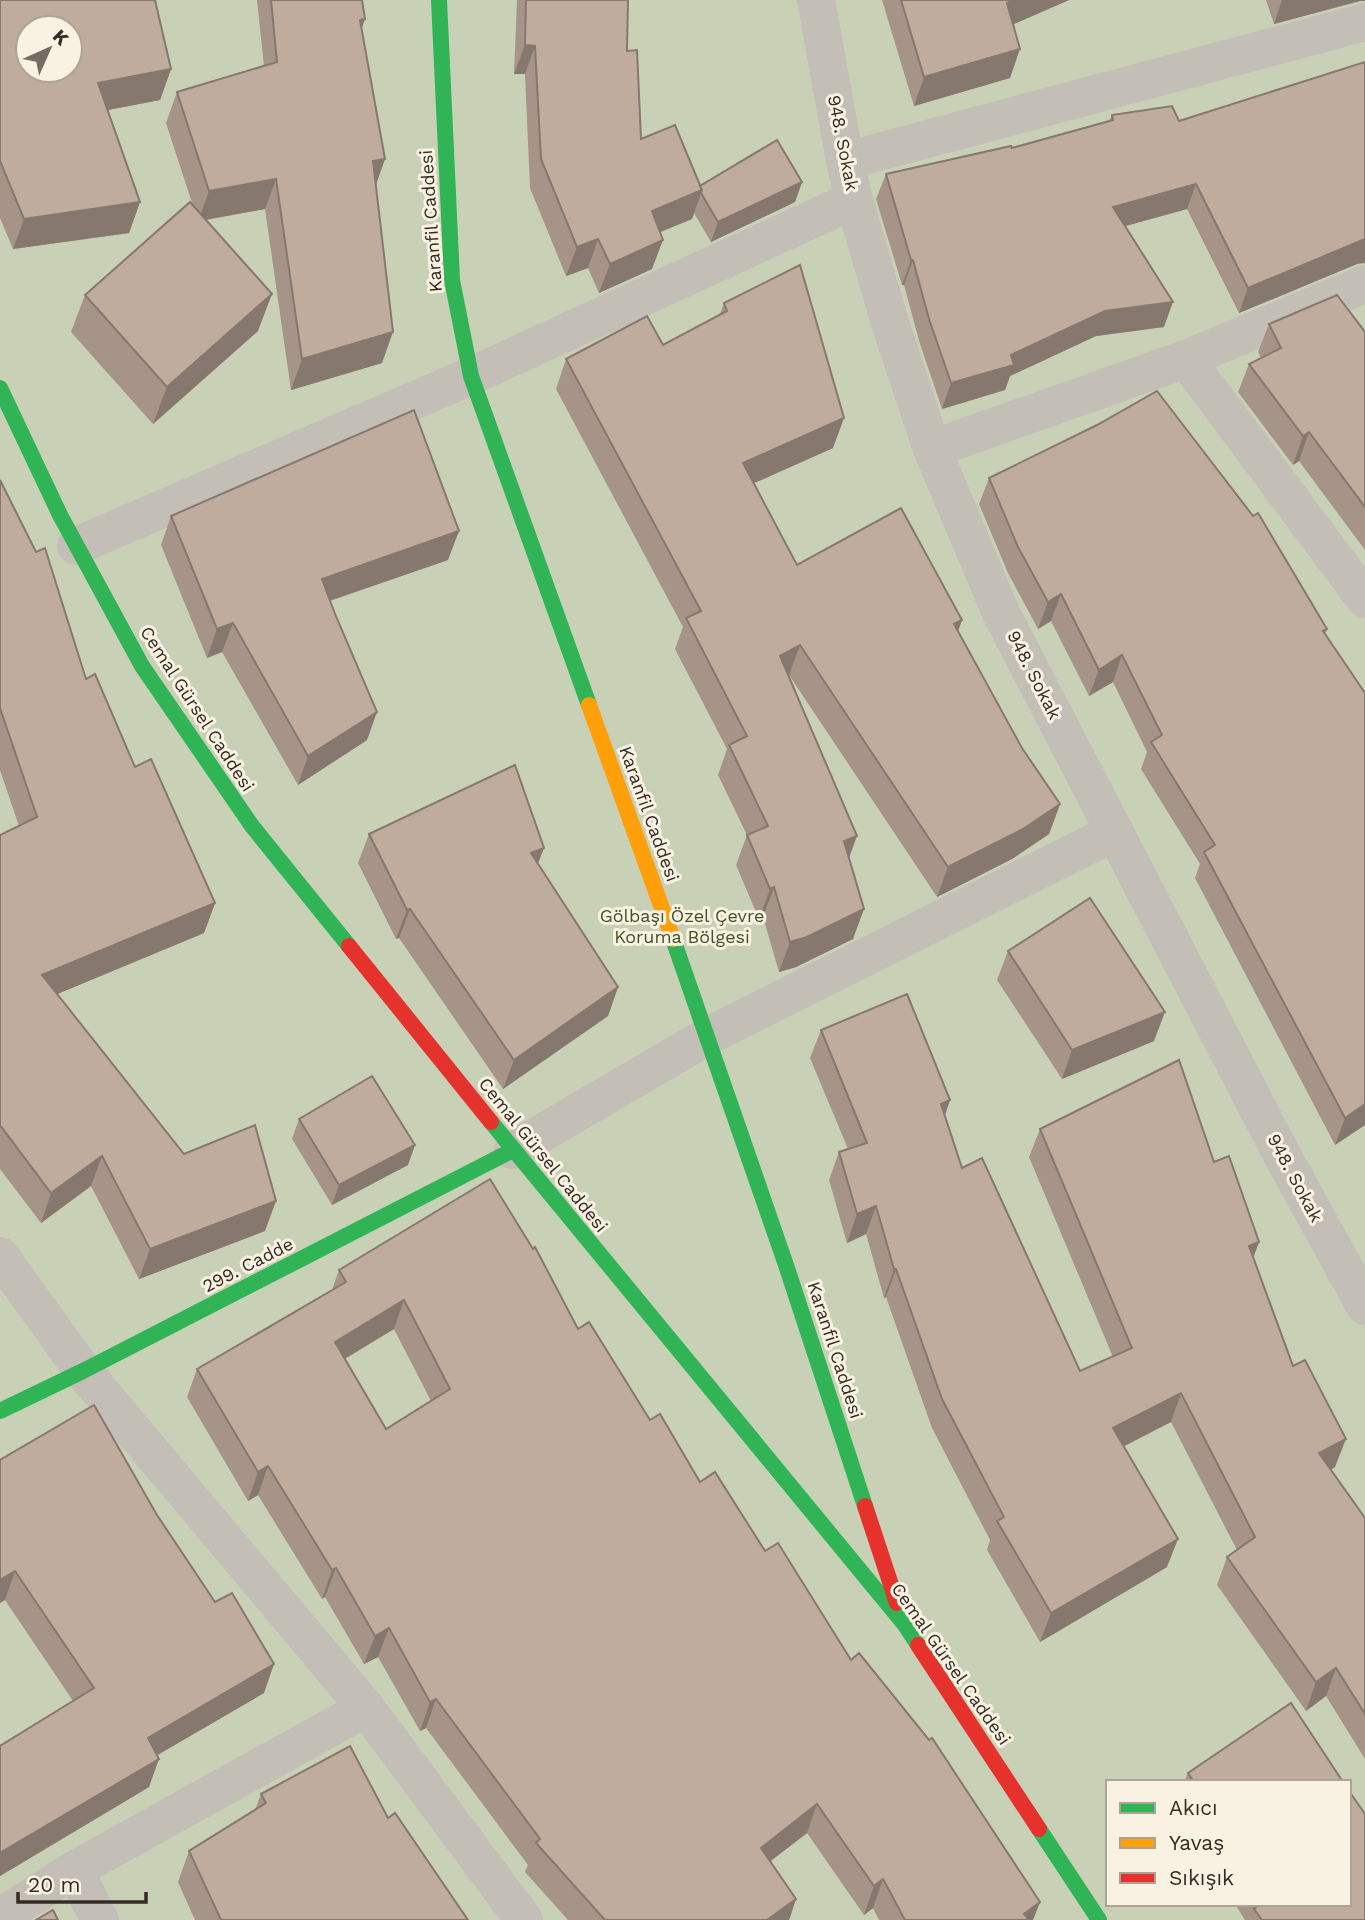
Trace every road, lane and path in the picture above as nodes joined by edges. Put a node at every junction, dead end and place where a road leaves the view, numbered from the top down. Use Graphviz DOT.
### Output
graph roads {
  1 [pos="439,0"];
  2 [pos="816,0"];
  3 [pos="1365,22"];
  4 [pos="845,161"];
  5 [pos="854,200"];
  6 [pos="1365,284"];
  7 [pos="1186,359"];
  8 [pos="471,376"];
  9 [pos="0,388"];
  10 [pos="932,449"];
  11 [pos="76,545"];
  12 [pos="1365,599"];
  13 [pos="1115,832"];
  14 [pos="708,1036"];
  15 [pos="513,1150"];
  16 [pos="0,1256"];
  17 [pos="1365,1306"];
  18 [pos="83,1371"];
  19 [pos="0,1411"];
  20 [pos="905,1625"];
  21 [pos="366,1708"];
  22 [pos="74,1870"];
  23 [pos="0,1917"];
  24 [pos="100,1920"];
  25 [pos="524,1920"];
  26 [pos="1099,1920"];
  1 -- 8 [label="street, Karanfil Caddesi"];
  2 -- 4 [label="street, 948. Sokak"];
  3 -- 4 [label="street"];
  4 -- 5 [label="street, 948. Sokak"];
  5 -- 8 [label="street"];
  5 -- 10 [label="street, 948. Sokak"];
  6 -- 7 [label="street"];
  7 -- 10 [label="street"];
  7 -- 12 [label="street"];
  8 -- 11 [label="street"];
  8 -- 14 [label="street, Karanfil Caddesi"];
  9 -- 11 [label="street, Cemal Gürsel Caddesi"];
  10 -- 13 [label="street, 948. Sokak"];
  11 -- 15 [label="street, Cemal Gürsel Caddesi"];
  13 -- 14 [label="street"];
  13 -- 17 [label="street, 948. Sokak"];
  14 -- 15 [label="street"];
  14 -- 20 [label="street, Karanfil Caddesi"];
  15 -- 18 [label="street, 299. Cadde"];
  15 -- 20 [label="street, Cemal Gürsel Caddesi"];
  16 -- 18 [label="street"];
  18 -- 19 [label="street, 299. Cadde"];
  18 -- 21 [label="street"];
  20 -- 26 [label="street, Cemal Gürsel Caddesi"];
  21 -- 22 [label="street"];
  21 -- 25 [label="street"];
  22 -- 23 [label="street"];
  22 -- 24 [label="street"];
}
